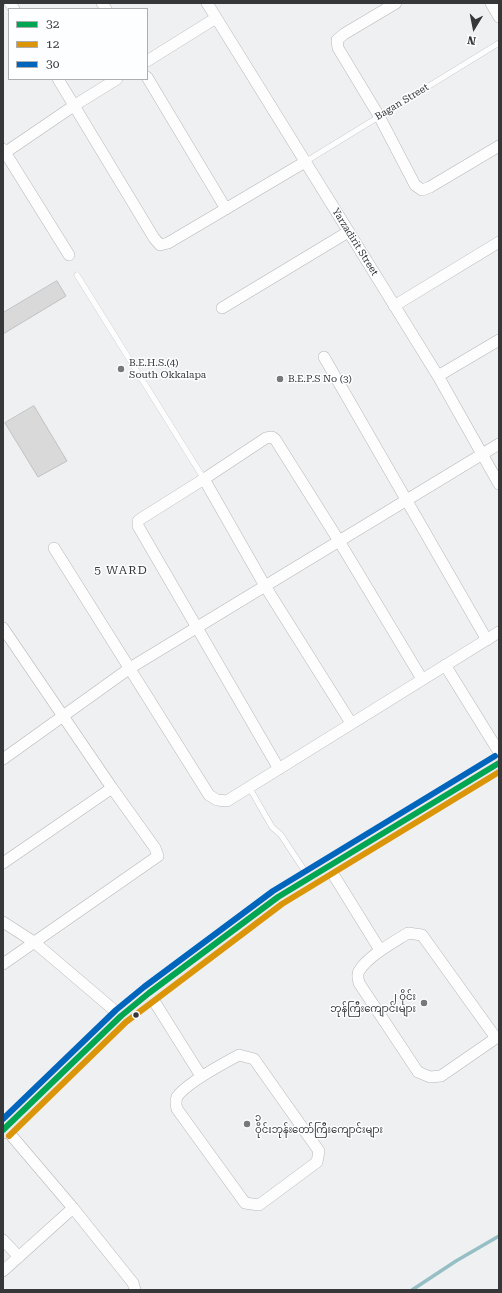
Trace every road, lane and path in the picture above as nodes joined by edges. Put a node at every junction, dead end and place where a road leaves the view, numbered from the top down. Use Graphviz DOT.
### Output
graph roads {
  1 [pos="207,3"];
  2 [pos="396,3"];
  3 [pos="490,3"];
  4 [pos="499,17"];
  5 [pos="216,18"];
  6 [pos="499,43"];
  7 [pos="148,60"];
  8 [pos="148,79"];
  9 [pos="59,80"];
  10 [pos="115,80"];
  11 [pos="75,105"];
  12 [pos="379,116"];
  13 [pos="499,146"];
  14 [pos="4,152"];
  15 [pos="306,162"];
  16 [pos="226,209"];
  17 [pos="348,232"];
  18 [pos="499,242"];
  19 [pos="69,255"];
  20 [pos="77,275"];
  21 [pos="394,306"];
  22 [pos="222,308"];
  23 [pos="499,340"];
  24 [pos="324,357"];
  25 [pos="438,376"];
  26 [pos="499,444"];
  27 [pos="482,454"];
  28 [pos="204,479"];
  29 [pos="499,484"];
  30 [pos="407,499"];
  31 [pos="339,541"];
  32 [pos="54,548"];
  33 [pos="265,586"];
  34 [pos="3,628"];
  35 [pos="196,628"];
  36 [pos="499,632"];
  37 [pos="487,640"];
  38 [pos="445,665"];
  39 [pos="130,668"];
  40 [pos="422,678"];
  41 [pos="63,716"];
  42 [pos="351,723"];
  43 [pos="499,752"];
  44 [pos="3,759"];
  45 [pos="499,763"];
  46 [pos="278,769"];
  47 [pos="249,786"];
  48 [pos="112,788"];
  49 [pos="3,863"];
  50 [pos="328,866"];
  51 [pos="308,878"];
  52 [pos="3,922"];
  53 [pos="34,942"];
  54 [pos="380,950"];
  55 [pos="3,964"];
  56 [pos="149,993"];
  57 [pos="121,1016"];
  58 [pos="497,1038"];
  59 [pos="201,1076"];
  60 [pos="4,1129"];
  61 [pos="73,1208"];
  62 [pos="3,1240"];
  63 [pos="19,1257"];
  64 [pos="3,1271"];
  65 [pos="135,1290"];
  1 -- 5 [label="street, Yarzadirit Street"];
  2 -- 12 [label="street"];
  3 -- 4 [label="street"];
  5 -- 7 [label="street"];
  5 -- 15 [label="street, Yarzadirit Street"];
  6 -- 12 [label="lane, Bagan Street"];
  8 -- 16 [label="street"];
  9 -- 11 [label="street"];
  10 -- 11 [label="street"];
  11 -- 14 [label="street"];
  11 -- 16 [label="street"];
  12 -- 13 [label="street"];
  12 -- 15 [label="lane, Bagan Street"];
  14 -- 19 [label="street"];
  15 -- 16 [label="street"];
  15 -- 17 [label="street, Yarzadirit Street"];
  17 -- 21 [label="street, Yarzadirit Street"];
  17 -- 22 [label="street"];
  18 -- 21 [label="street"];
  20 -- 28 [label="lane"];
  21 -- 25 [label="street, Yarzadirit Street"];
  23 -- 25 [label="street"];
  24 -- 30 [label="street"];
  25 -- 27 [label="street, Yarzadirit Street"];
  26 -- 27 [label="street"];
  27 -- 29 [label="street, Yarzadirit Street"];
  27 -- 30 [label="street"];
  28 -- 31 [label="street"];
  28 -- 33 [label="street"];
  28 -- 35 [label="street"];
  30 -- 31 [label="street"];
  30 -- 37 [label="street"];
  31 -- 33 [label="street"];
  31 -- 40 [label="street"];
  32 -- 39 [label="street"];
  33 -- 35 [label="street"];
  33 -- 42 [label="street"];
  34 -- 41 [label="street"];
  35 -- 39 [label="street"];
  35 -- 46 [label="street"];
  36 -- 37 [label="street"];
  37 -- 38 [label="street"];
  38 -- 40 [label="street"];
  38 -- 43 [label="street"];
  39 -- 41 [label="street"];
  39 -- 47 [label="street"];
  40 -- 42 [label="street"];
  41 -- 44 [label="street"];
  41 -- 48 [label="street"];
  42 -- 46 [label="street"];
  45 -- 50 [label="main road"];
  46 -- 47 [label="street"];
  47 -- 51 [label="lane"];
  48 -- 49 [label="street"];
  48 -- 53 [label="street"];
  50 -- 51 [label="main road"];
  50 -- 54 [label="street"];
  51 -- 56 [label="main road"];
  52 -- 53 [label="street"];
  53 -- 55 [label="street"];
  53 -- 57 [label="street"];
  54 -- 58 [label="street"];
  54 -- 58 [label="street"];
  56 -- 57 [label="main road"];
  56 -- 59 [label="street"];
  57 -- 60 [label="main road"];
  59 -- 59 [label="street"];
  60 -- 61 [label="street"];
  61 -- 63 [label="street"];
  61 -- 65 [label="street"];
  62 -- 63 [label="street"];
  63 -- 64 [label="street"];
}
